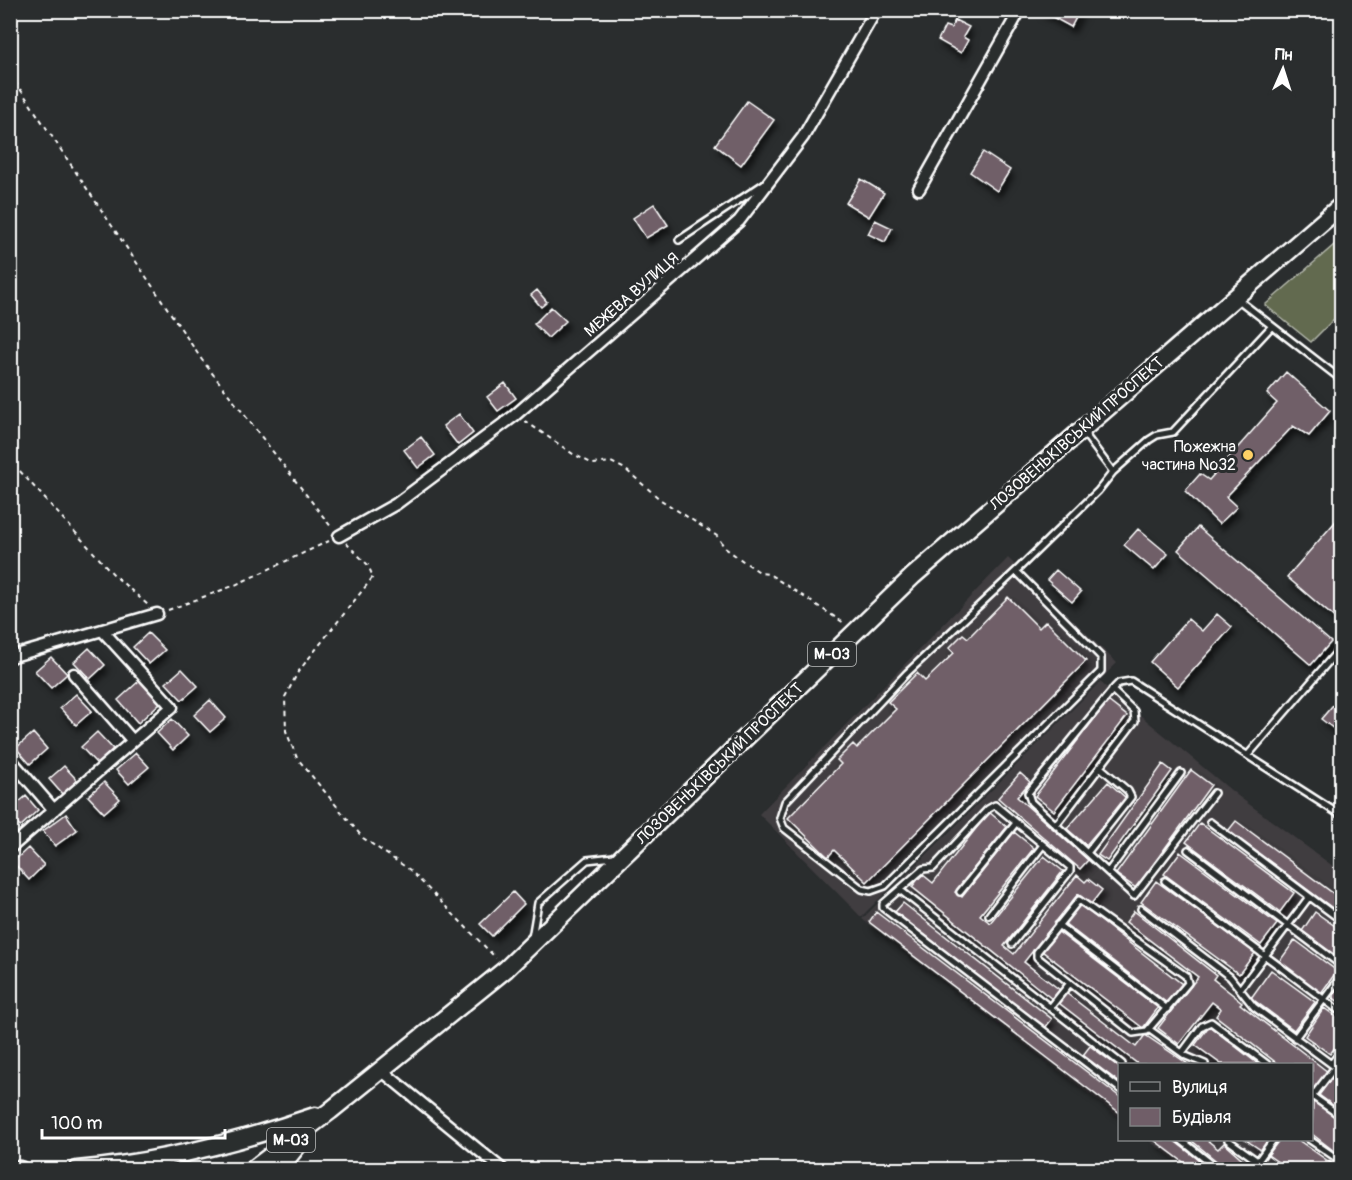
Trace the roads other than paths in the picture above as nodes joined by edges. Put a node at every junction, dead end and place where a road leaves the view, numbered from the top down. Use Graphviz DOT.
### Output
graph roads {
  1 [pos="876,10"];
  2 [pos="1020,10"];
  3 [pos="769,180"];
  4 [pos="919,189"];
  5 [pos="1341,205"];
  6 [pos="678,240"];
  7 [pos="1234,296"];
  8 [pos="1272,326"];
  9 [pos="1341,380"];
  10 [pos="1081,429"];
  11 [pos="1113,472"];
  12 [pos="339,536"];
  13 [pos="1016,571"];
  14 [pos="157,614"];
  15 [pos="102,630"];
  16 [pos="1341,646"];
  17 [pos="10,657"];
  18 [pos="74,674"];
  19 [pos="1112,690"];
  20 [pos="132,740"];
  21 [pos="1248,755"];
  22 [pos="10,759"];
  23 [pos="1100,767"];
  24 [pos="1181,773"];
  25 [pos="1214,793"];
  26 [pos="54,810"];
  27 [pos="1341,816"];
  28 [pos="1210,822"];
  29 [pos="1016,823"];
  30 [pos="1056,825"];
  31 [pos="1043,845"];
  32 [pos="10,848"];
  33 [pos="1188,850"];
  34 [pos="1088,853"];
  35 [pos="622,857"];
  36 [pos="1108,872"];
  37 [pos="1165,881"];
  38 [pos="900,890"];
  39 [pos="960,891"];
  40 [pos="1309,897"];
  41 [pos="1141,909"];
  42 [pos="989,915"];
  43 [pos="1341,921"];
  44 [pos="1289,924"];
  45 [pos="1058,925"];
  46 [pos="1012,944"];
  47 [pos="531,945"];
  48 [pos="1265,955"];
  49 [pos="1341,966"];
  50 [pos="1341,975"];
  51 [pos="1070,983"];
  52 [pos="1240,989"];
  53 [pos="1323,1000"];
  54 [pos="1050,1008"];
  55 [pos="1167,1009"];
  56 [pos="1341,1013"];
  57 [pos="1150,1030"];
  58 [pos="1295,1038"];
  59 [pos="1341,1050"];
  60 [pos="1182,1053"];
  61 [pos="1119,1063"];
  62 [pos="1201,1063"];
  63 [pos="1264,1063"];
  64 [pos="1333,1066"];
  65 [pos="381,1070"];
  66 [pos="1341,1072"];
  67 [pos="1118,1088"];
  68 [pos="1313,1096"];
  69 [pos="1313,1098"];
  70 [pos="330,1111"];
  71 [pos="1341,1117"];
  72 [pos="1182,1141"];
  73 [pos="1229,1141"];
  74 [pos="1272,1141"];
  75 [pos="1311,1141"];
  76 [pos="1258,1161"];
  77 [pos="1341,1162"];
  78 [pos="10,1169"];
  79 [pos="20,1170"];
  80 [pos="77,1170"];
  81 [pos="252,1170"];
  82 [pos="278,1170"];
  83 [pos="504,1170"];
  84 [pos="1219,1170"];
  85 [pos="1270,1170"];
  1 -- 3 [label="street, МЕЖЕВА ВУЛИЦЯ"];
  2 -- 4 [label="street"];
  3 -- 6 [label="lane"];
  3 -- 12 [label="street, МЕЖЕВА ВУЛИЦЯ"];
  5 -- 7 [label="highway, ЛОЗОВЕНЬКІВСЬКИЙ ПРОСПЕКТ / М-03"];
  7 -- 8 [label="lane"];
  7 -- 10 [label="highway, ЛОЗОВЕНЬКІВСЬКИЙ ПРОСПЕКТ / М-03"];
  8 -- 9 [label="lane"];
  8 -- 11 [label="lane"];
  10 -- 11 [label="lane"];
  10 -- 35 [label="highway, ЛОЗОВЕНЬКІВСЬКИЙ ПРОСПЕКТ / М-03"];
  11 -- 13 [label="lane"];
  13 -- 13 [label="lane"];
  14 -- 15 [label="street"];
  15 -- 17 [label="street"];
  15 -- 20 [label="street"];
  16 -- 21 [label="lane"];
  18 -- 20 [label="street"];
  19 -- 21 [label="lane"];
  19 -- 23 [label="lane"];
  19 -- 30 [label="lane"];
  20 -- 26 [label="street"];
  21 -- 27 [label="lane"];
  22 -- 26 [label="street"];
  23 -- 30 [label="lane"];
  23 -- 34 [label="lane"];
  24 -- 36 [label="lane"];
  25 -- 36 [label="lane"];
  26 -- 32 [label="street"];
  28 -- 40 [label="lane"];
  29 -- 31 [label="lane"];
  29 -- 38 [label="lane"];
  29 -- 39 [label="lane"];
  30 -- 34 [label="lane"];
  31 -- 42 [label="lane"];
  31 -- 46 [label="lane"];
  33 -- 44 [label="lane"];
  34 -- 36 [label="lane"];
  35 -- 47 [label="highway, ЛОЗОВЕНЬКІВСЬКИЙ ПРОСПЕКТ / М-03"];
  35 -- 47 [label="lane"];
  37 -- 48 [label="lane"];
  38 -- 54 [label="lane"];
  38 -- 67 [label="lane"];
  40 -- 43 [label="lane"];
  40 -- 44 [label="lane"];
  41 -- 52 [label="lane"];
  44 -- 48 [label="lane"];
  44 -- 49 [label="lane"];
  45 -- 51 [label="lane"];
  45 -- 55 [label="lane"];
  45 -- 55 [label="lane"];
  47 -- 65 [label="highway, ЛОЗОВЕНЬКІВСЬКИЙ ПРОСПЕКТ / М-03"];
  48 -- 52 [label="lane"];
  48 -- 53 [label="lane"];
  50 -- 53 [label="lane"];
  51 -- 54 [label="lane"];
  51 -- 57 [label="lane"];
  52 -- 58 [label="lane"];
  53 -- 56 [label="lane"];
  53 -- 58 [label="lane"];
  54 -- 61 [label="lane"];
  55 -- 57 [label="lane"];
  57 -- 60 [label="lane"];
  58 -- 64 [label="lane"];
  59 -- 64 [label="lane"];
  60 -- 62 [label="lane"];
  60 -- 63 [label="lane"];
  64 -- 66 [label="lane"];
  64 -- 68 [label="lane"];
  65 -- 70 [label="highway, ЛОЗОВЕНЬКІВСЬКИЙ ПРОСПЕКТ / М-03"];
  65 -- 83 [label="street"];
  69 -- 71 [label="lane"];
  70 -- 80 [label="highway"];
  70 -- 81 [label="highway, ЛОЗОВЕНЬКІВСЬКИЙ ПРОСПЕКТ / М-03"];
  70 -- 82 [label="highway"];
  72 -- 84 [label="lane"];
  73 -- 76 [label="lane"];
  74 -- 76 [label="lane"];
  75 -- 77 [label="lane"];
  76 -- 85 [label="lane"];
  78 -- 79 [label="highway"];
}
